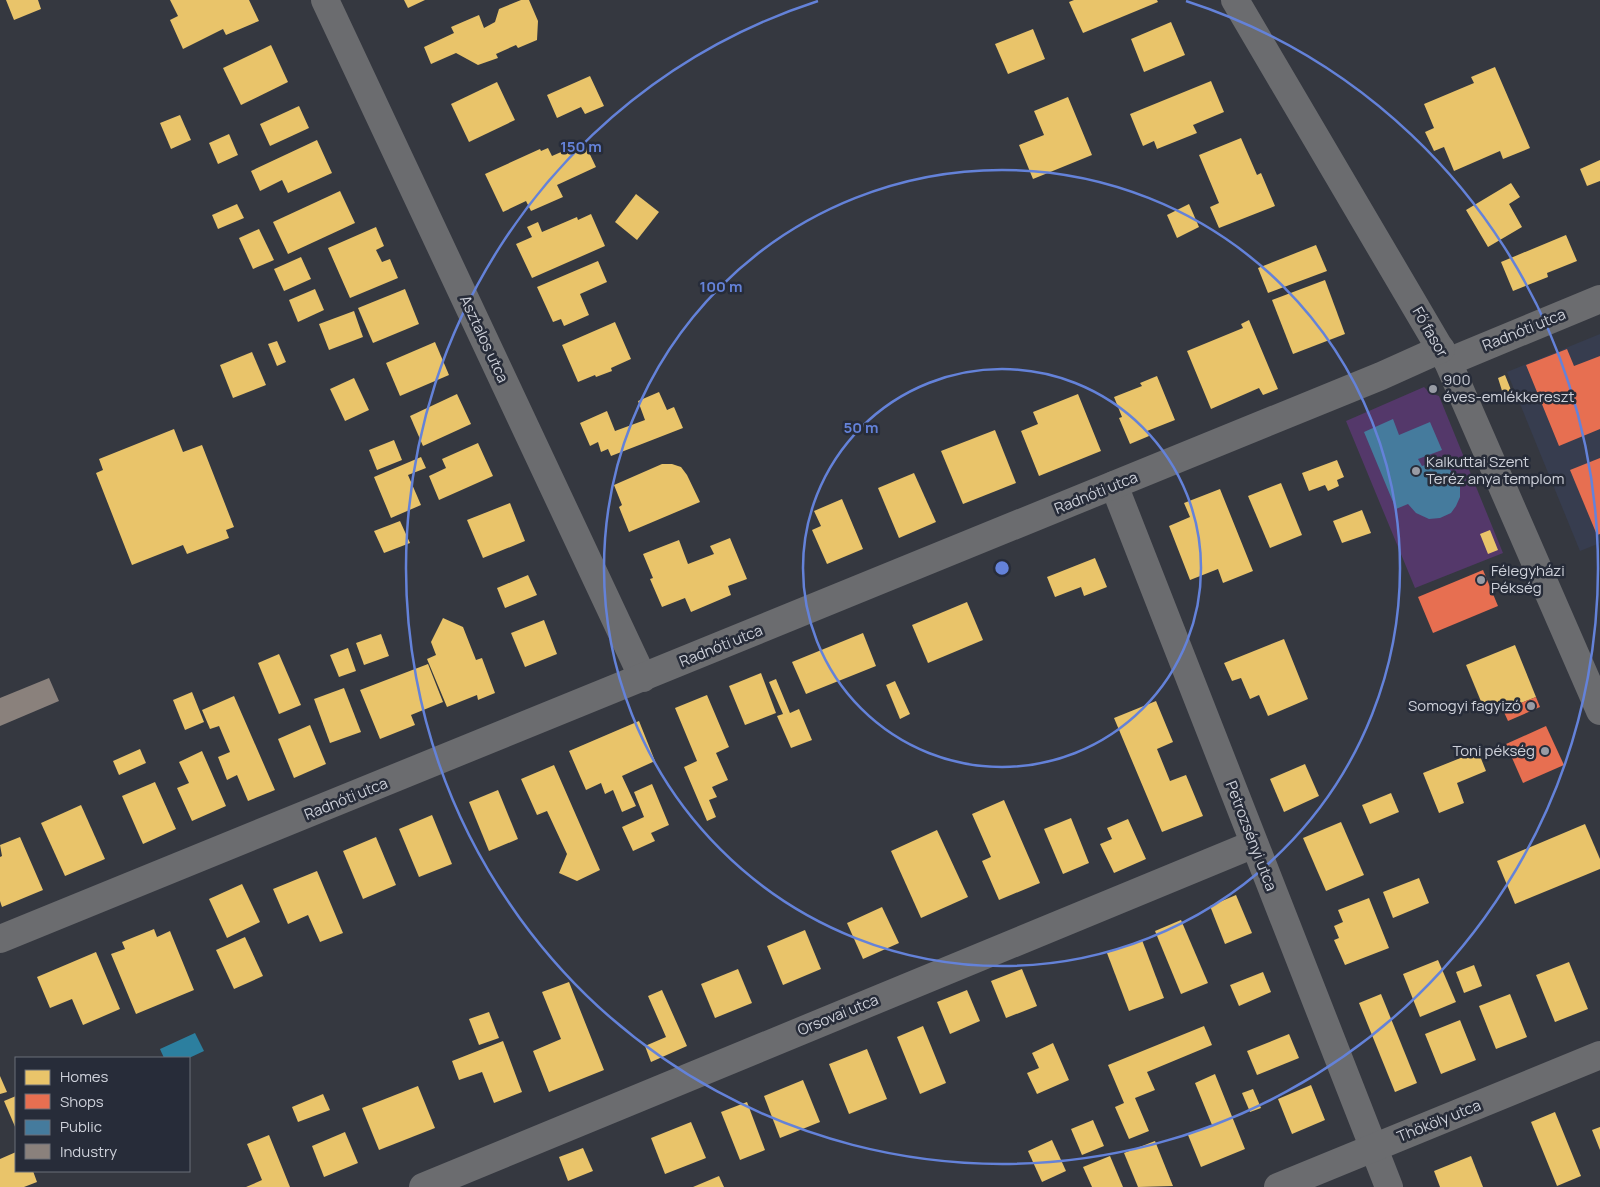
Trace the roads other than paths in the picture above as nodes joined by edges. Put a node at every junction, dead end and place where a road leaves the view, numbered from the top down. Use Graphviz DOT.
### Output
graph roads {
  1 [pos="325,0"];
  2 [pos="1235,0"];
  3 [pos="1600,299"];
  4 [pos="1444,356"];
  5 [pos="1114,485"];
  6 [pos="643,678"];
  7 [pos="1600,711"];
  8 [pos="1254,844"];
  9 [pos="0,939"];
  10 [pos="1600,1055"];
  11 [pos="1372,1148"];
  12 [pos="423,1187"];
  13 [pos="1278,1187"];
  14 [pos="1389,1187"];
  1 -- 6 [label="street, Asztalos utca"];
  2 -- 4 [label="street, Fő fasor"];
  3 -- 4 [label="street, Radnóti utca"];
  4 -- 5 [label="street, Radnóti utca"];
  4 -- 7 [label="street, Fő fasor"];
  5 -- 6 [label="street, Radnóti utca"];
  5 -- 8 [label="street, Petrozsényi utca"];
  6 -- 9 [label="street, Radnóti utca"];
  8 -- 11 [label="street, Petrozsényi utca"];
  8 -- 12 [label="street, Orsovai utca"];
  10 -- 11 [label="street, Thököly utca"];
  11 -- 13 [label="street, Thököly utca"];
  11 -- 14 [label="street, Petrozsényi utca"];
}
